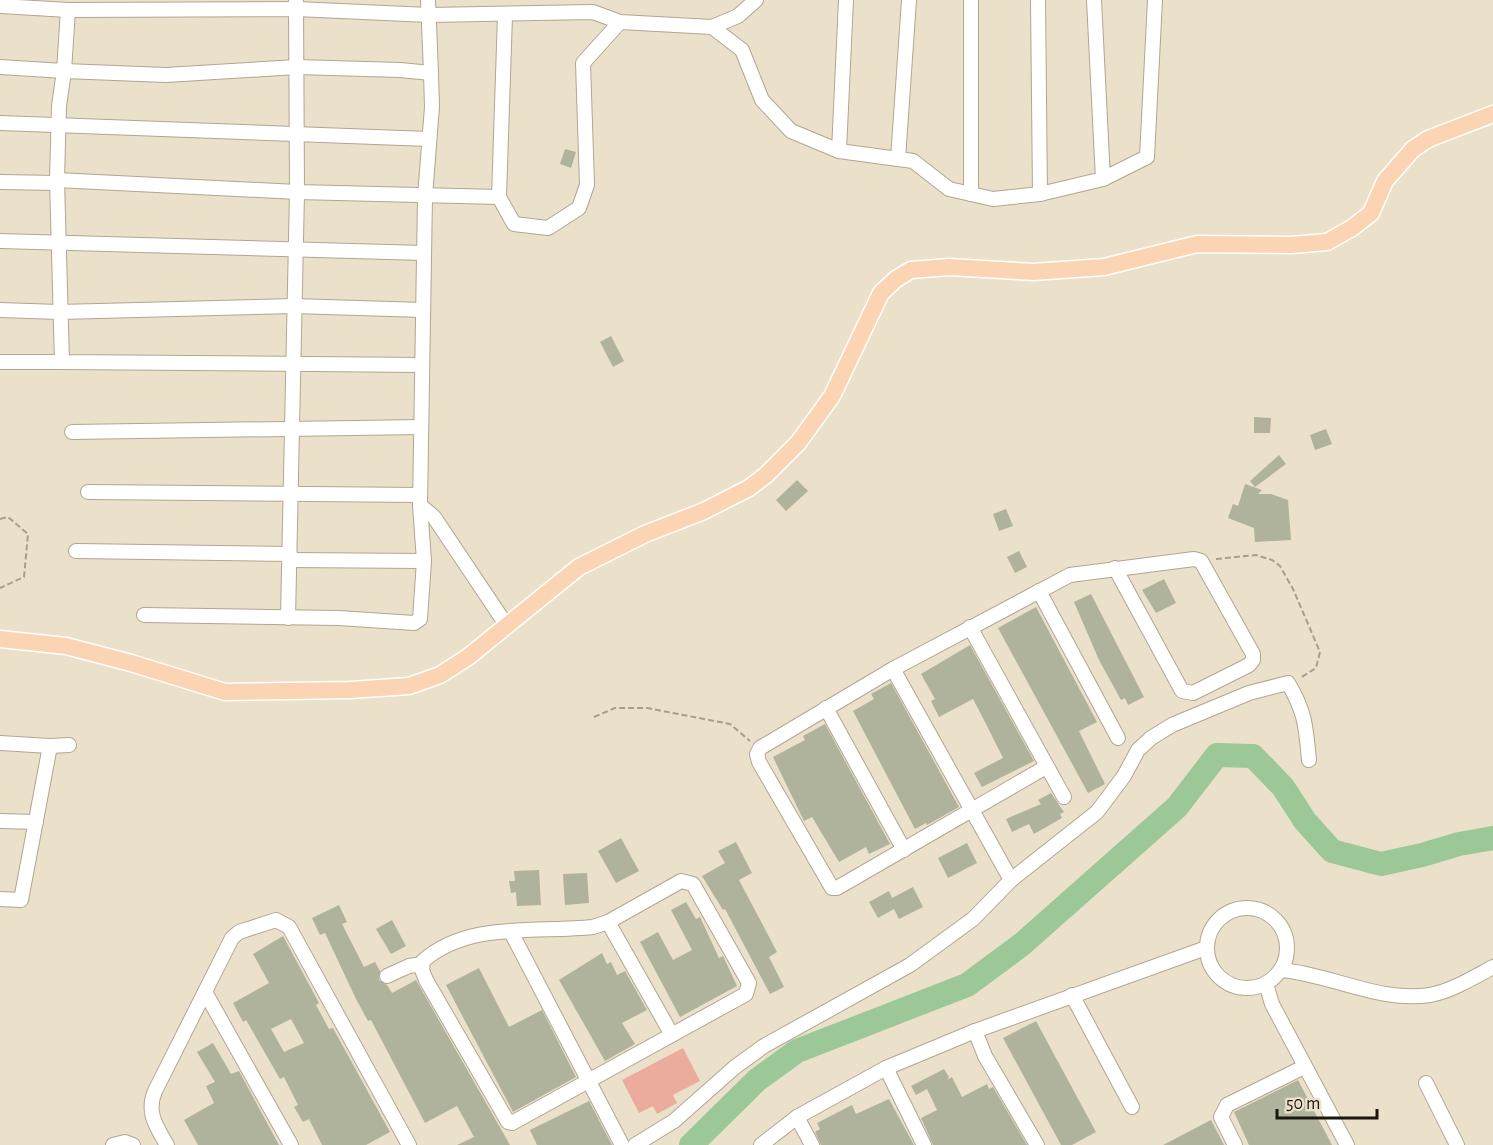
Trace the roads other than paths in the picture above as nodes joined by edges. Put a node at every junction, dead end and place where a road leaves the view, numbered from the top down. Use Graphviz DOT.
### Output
graph roads {
  1 [pos="428,0"];
  2 [pos="602,0"];
  3 [pos="756,0"];
  4 [pos="846,0"];
  5 [pos="909,0"];
  6 [pos="971,0"];
  7 [pos="1038,0"];
  8 [pos="1094,0"];
  9 [pos="1155,0"];
  10 [pos="296,4"];
  11 [pos="0,6"];
  12 [pos="68,10"];
  13 [pos="593,12"];
  14 [pos="429,15"];
  15 [pos="505,15"];
  16 [pos="620,22"];
  17 [pos="712,27"];
  18 [pos="0,67"];
  19 [pos="297,67"];
  20 [pos="64,71"];
  21 [pos="431,73"];
  22 [pos="1493,114"];
  23 [pos="0,123"];
  24 [pos="58,126"];
  25 [pos="297,134"];
  26 [pos="429,139"];
  27 [pos="839,152"];
  28 [pos="898,159"];
  29 [pos="1103,179"];
  30 [pos="57,181"];
  31 [pos="0,182"];
  32 [pos="297,192"];
  33 [pos="971,194"];
  34 [pos="1040,194"];
  35 [pos="425,196"];
  36 [pos="499,197"];
  37 [pos="0,241"];
  38 [pos="60,244"];
  39 [pos="295,249"];
  40 [pos="424,254"];
  41 [pos="294,306"];
  42 [pos="0,310"];
  43 [pos="423,310"];
  44 [pos="59,312"];
  45 [pos="0,362"];
  46 [pos="62,362"];
  47 [pos="422,365"];
  48 [pos="293,366"];
  49 [pos="421,427"];
  50 [pos="291,429"];
  51 [pos="72,432"];
  52 [pos="88,492"];
  53 [pos="290,494"];
  54 [pos="420,500"];
  55 [pos="76,552"];
  56 [pos="290,557"];
  57 [pos="424,561"];
  58 [pos="1115,568"];
  59 [pos="1039,591"];
  60 [pos="144,615"];
  61 [pos="288,618"];
  62 [pos="507,626"];
  63 [pos="970,627"];
  64 [pos="0,639"];
  65 [pos="893,669"];
  66 [pos="826,708"];
  67 [pos="1118,738"];
  68 [pos="0,743"];
  69 [pos="69,745"];
  70 [pos="50,746"];
  71 [pos="1310,760"];
  72 [pos="1047,767"];
  73 [pos="1064,797"];
  74 [pos="972,810"];
  75 [pos="0,821"];
  76 [pos="36,822"];
  77 [pos="904,850"];
  78 [pos="1011,880"];
  79 [pos="0,900"];
  80 [pos="608,922"];
  81 [pos="511,932"];
  82 [pos="1208,955"];
  83 [pos="1284,963"];
  84 [pos="422,964"];
  85 [pos="1493,967"];
  86 [pos="387,976"];
  87 [pos="1262,986"];
  88 [pos="205,992"];
  89 [pos="1072,995"];
  90 [pos="975,1031"];
  91 [pos="672,1035"];
  92 [pos="1304,1067"];
  93 [pos="886,1068"];
  94 [pos="590,1082"];
  95 [pos="1426,1083"];
  96 [pos="1132,1107"];
  97 [pos="797,1117"];
  98 [pos="113,1145"];
  99 [pos="133,1145"];
  100 [pos="167,1145"];
  101 [pos="291,1145"];
  102 [pos="409,1145"];
  103 [pos="622,1145"];
  104 [pos="635,1145"];
  105 [pos="761,1145"];
  106 [pos="812,1145"];
  107 [pos="924,1145"];
  108 [pos="1037,1145"];
  109 [pos="1235,1145"];
  110 [pos="1347,1145"];
  111 [pos="1457,1145"];
  1 -- 14 [label="street"];
  2 -- 13 [label="street"];
  3 -- 17 [label="street"];
  4 -- 27 [label="street"];
  5 -- 28 [label="street"];
  6 -- 33 [label="street"];
  7 -- 34 [label="street"];
  8 -- 29 [label="street"];
  9 -- 29 [label="street"];
  10 -- 12 [label="street"];
  10 -- 14 [label="street"];
  10 -- 19 [label="street"];
  11 -- 12 [label="street"];
  12 -- 20 [label="street"];
  13 -- 15 [label="street"];
  13 -- 16 [label="street"];
  14 -- 15 [label="street"];
  14 -- 21 [label="street"];
  15 -- 36 [label="street"];
  16 -- 17 [label="street"];
  16 -- 36 [label="street"];
  17 -- 27 [label="street"];
  18 -- 20 [label="street"];
  19 -- 20 [label="street"];
  19 -- 21 [label="street"];
  19 -- 25 [label="street"];
  20 -- 24 [label="street"];
  21 -- 26 [label="street"];
  22 -- 62 [label="main road"];
  23 -- 24 [label="street"];
  24 -- 25 [label="street"];
  24 -- 30 [label="street"];
  25 -- 26 [label="street"];
  25 -- 32 [label="street"];
  26 -- 35 [label="street"];
  27 -- 28 [label="street"];
  28 -- 33 [label="street"];
  29 -- 34 [label="street"];
  30 -- 31 [label="street"];
  30 -- 32 [label="street"];
  30 -- 38 [label="street"];
  32 -- 35 [label="street"];
  32 -- 39 [label="street"];
  33 -- 34 [label="street"];
  35 -- 36 [label="street"];
  35 -- 40 [label="street"];
  37 -- 38 [label="street"];
  38 -- 39 [label="street"];
  38 -- 44 [label="street"];
  39 -- 40 [label="street"];
  39 -- 41 [label="street"];
  40 -- 43 [label="street"];
  41 -- 43 [label="street"];
  41 -- 44 [label="street"];
  41 -- 48 [label="street"];
  42 -- 44 [label="street"];
  43 -- 47 [label="street"];
  44 -- 46 [label="street"];
  45 -- 46 [label="street"];
  46 -- 48 [label="street"];
  47 -- 48 [label="street"];
  47 -- 49 [label="street"];
  48 -- 50 [label="street"];
  49 -- 50 [label="street"];
  49 -- 54 [label="street"];
  50 -- 51 [label="street"];
  50 -- 53 [label="street"];
  52 -- 53 [label="street"];
  53 -- 54 [label="street"];
  53 -- 56 [label="street"];
  54 -- 57 [label="street"];
  54 -- 62 [label="street"];
  55 -- 56 [label="street"];
  56 -- 57 [label="street"];
  56 -- 61 [label="street"];
  57 -- 61 [label="street"];
  58 -- 58 [label="street"];
  58 -- 59 [label="street"];
  59 -- 63 [label="street"];
  59 -- 67 [label="street"];
  60 -- 61 [label="street"];
  62 -- 64 [label="main road"];
  63 -- 65 [label="street"];
  63 -- 72 [label="street"];
  65 -- 66 [label="street"];
  65 -- 74 [label="street"];
  66 -- 77 [label="street"];
  66 -- 77 [label="street"];
  68 -- 70 [label="street"];
  69 -- 70 [label="street"];
  70 -- 76 [label="street"];
  71 -- 78 [label="street"];
  72 -- 73 [label="street"];
  72 -- 74 [label="street"];
  74 -- 77 [label="street"];
  74 -- 78 [label="street"];
  75 -- 76 [label="street"];
  76 -- 79 [label="street"];
  78 -- 104 [label="street"];
  80 -- 81 [label="street"];
  80 -- 91 [label="street"];
  80 -- 91 [label="street"];
  81 -- 84 [label="street"];
  81 -- 94 [label="street"];
  82 -- 83 [label="street"];
  82 -- 87 [label="street"];
  82 -- 89 [label="street"];
  83 -- 85 [label="street"];
  83 -- 87 [label="street"];
  84 -- 86 [label="street"];
  84 -- 94 [label="street"];
  87 -- 92 [label="street"];
  88 -- 100 [label="street"];
  88 -- 101 [label="street"];
  88 -- 102 [label="street"];
  89 -- 90 [label="street"];
  89 -- 96 [label="street"];
  90 -- 93 [label="street"];
  90 -- 108 [label="street"];
  91 -- 94 [label="street"];
  92 -- 109 [label="street"];
  92 -- 110 [label="street"];
  93 -- 97 [label="street"];
  93 -- 107 [label="street"];
  94 -- 103 [label="street"];
  95 -- 111 [label="street"];
  97 -- 105 [label="street"];
  97 -- 106 [label="street"];
  98 -- 99 [label="street"];
}
